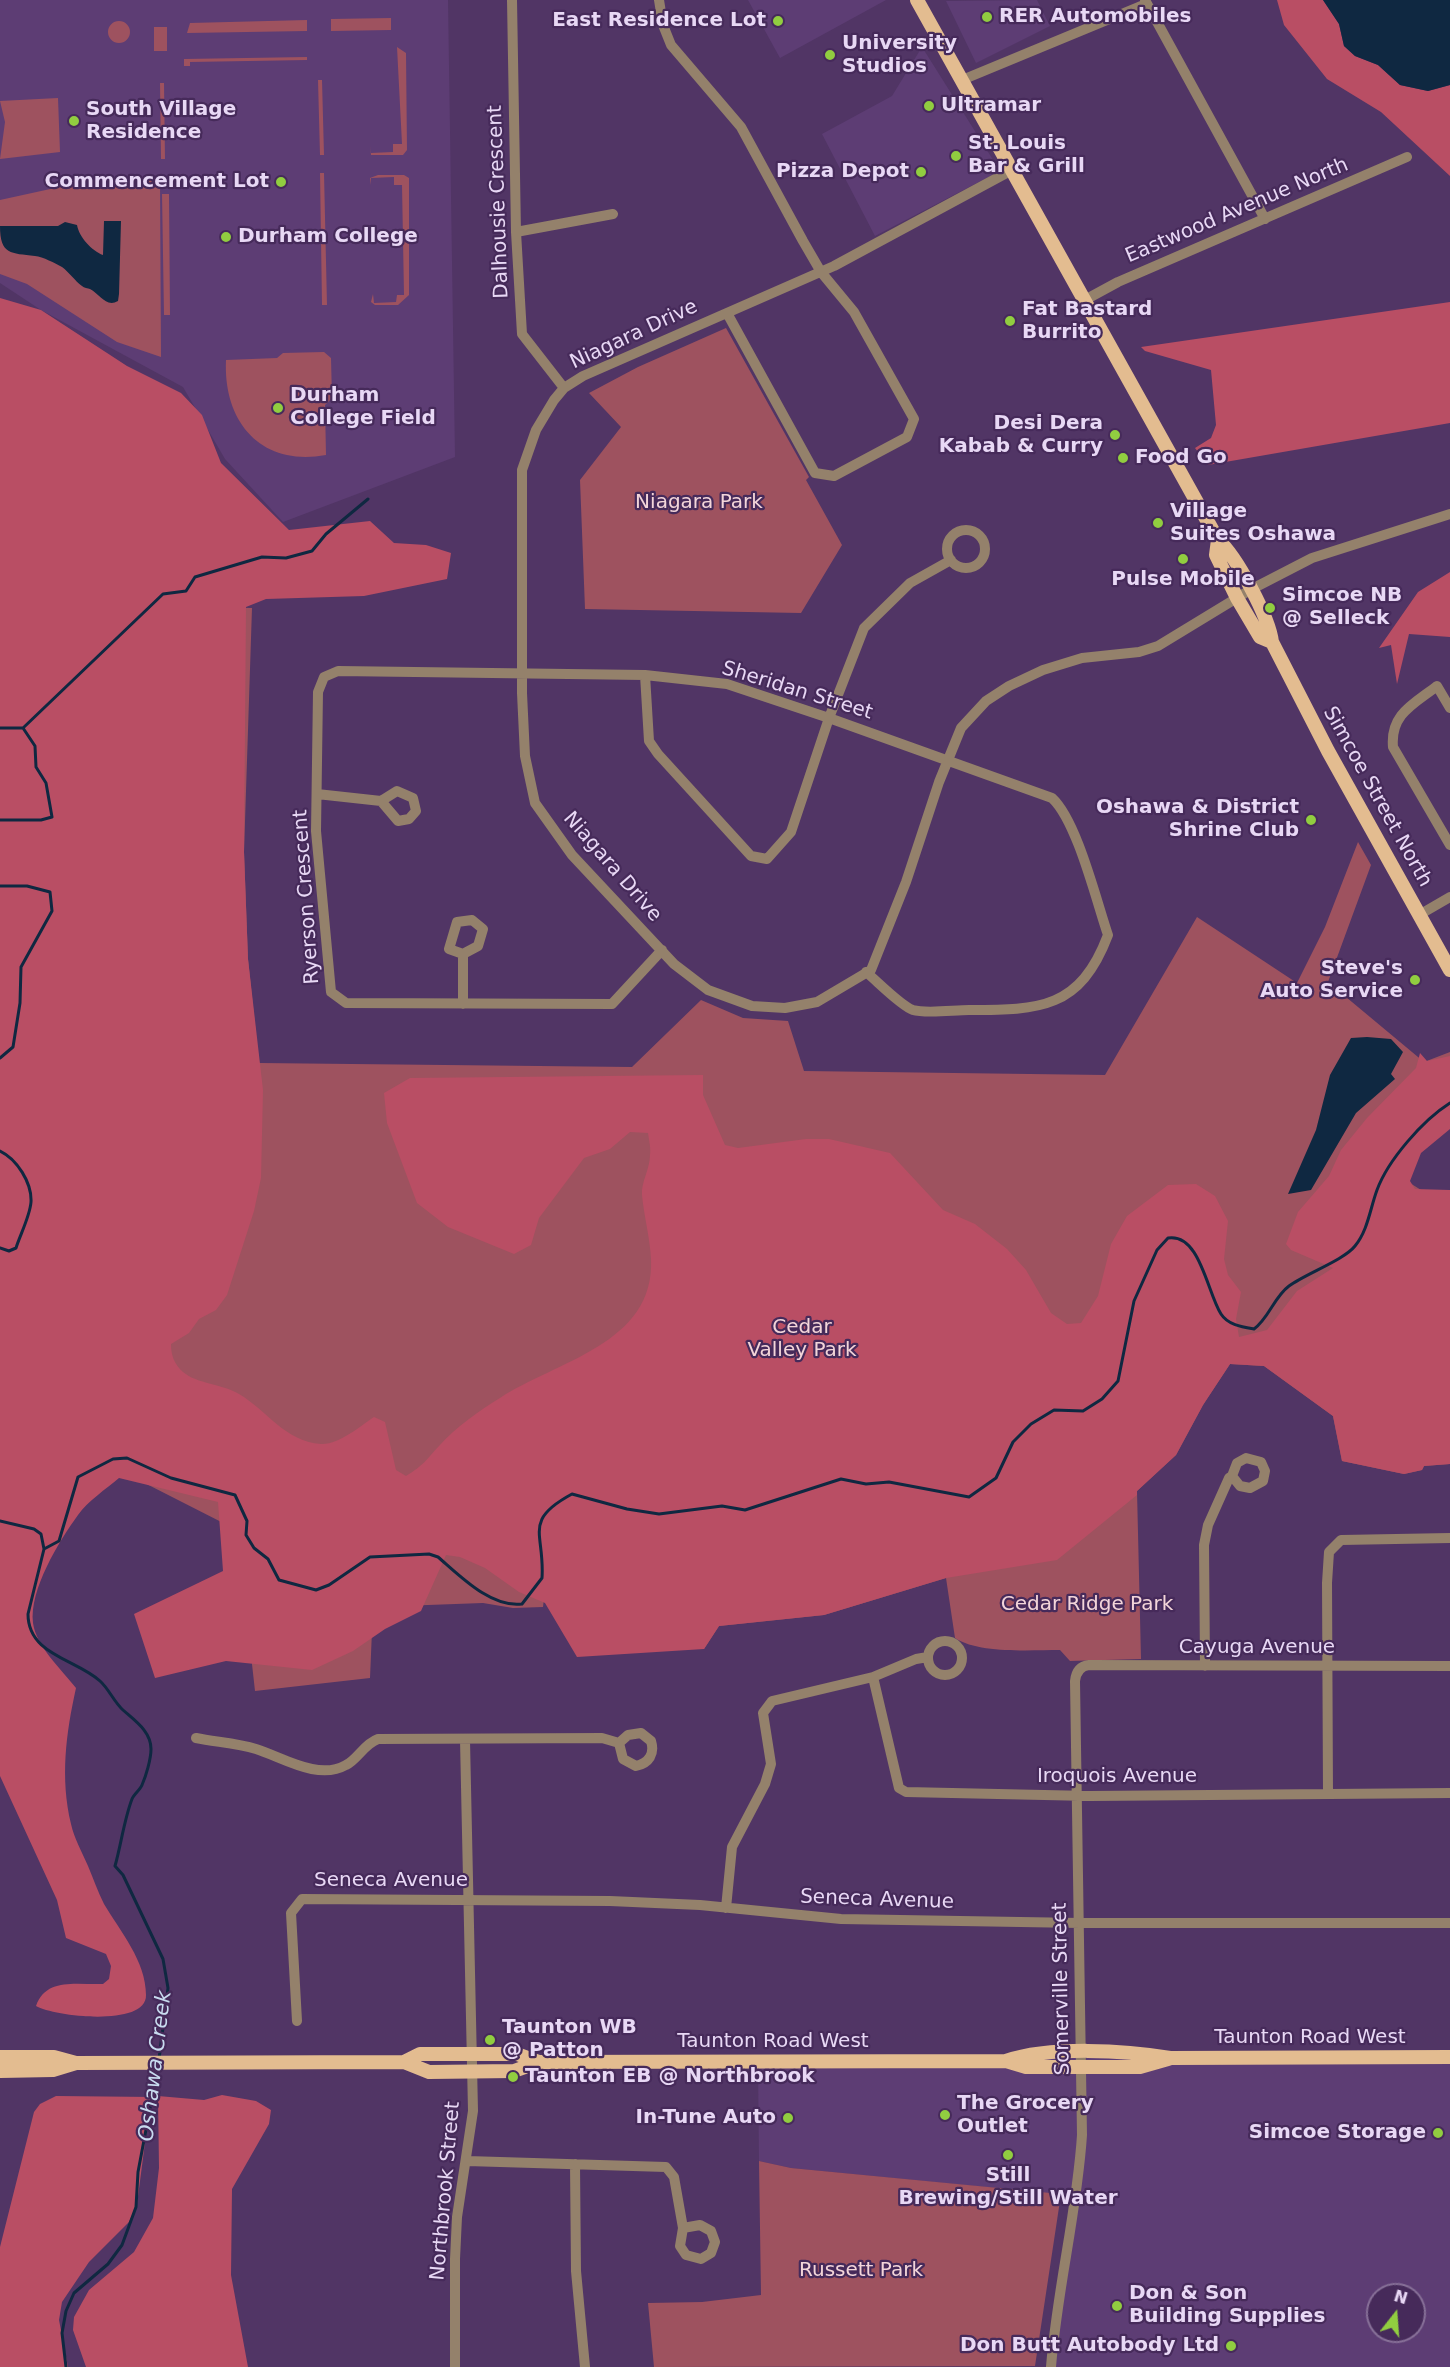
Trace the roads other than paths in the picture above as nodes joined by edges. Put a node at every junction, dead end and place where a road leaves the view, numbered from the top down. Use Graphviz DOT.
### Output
graph roads {
  1 [pos="512,0"];
  2 [pos="659,0"];
  3 [pos="917,0"];
  4 [pos="1146,2"];
  5 [pos="962,80"];
  6 [pos="1407,157"];
  7 [pos="1012,170"];
  8 [pos="613,214"];
  9 [pos="1265,219"];
  10 [pos="516,232"];
  11 [pos="821,272"];
  12 [pos="1083,301"];
  13 [pos="727,313"];
  14 [pos="564,388"];
  15 [pos="1450,514"];
  16 [pos="1218,540"];
  17 [pos="951,560"];
  18 [pos="1250,590"];
  19 [pos="1237,598"];
  20 [pos="1272,642"];
  21 [pos="522,674"];
  22 [pos="645,675"];
  23 [pos="1450,708"];
  24 [pos="829,718"];
  25 [pos="948,760"];
  26 [pos="317,795"];
  27 [pos="381,801"];
  28 [pos="1450,845"];
  29 [pos="1450,897"];
  30 [pos="1419,915"];
  31 [pos="662,950"];
  32 [pos="463,954"];
  33 [pos="1450,970"];
  34 [pos="866,972"];
  35 [pos="463,1004"];
  36 [pos="1232,1476"];
  37 [pos="1450,1538"];
  38 [pos="928,1657"];
  39 [pos="1205,1666"];
  40 [pos="1328,1666"];
  41 [pos="1450,1666"];
  42 [pos="873,1677"];
  43 [pos="1074,1681"];
  44 [pos="196,1738"];
  45 [pos="465,1740"];
  46 [pos="619,1743"];
  47 [pos="1450,1793"];
  48 [pos="1328,1794"];
  49 [pos="1077,1795"];
  50 [pos="467,1900"];
  51 [pos="726,1908"];
  52 [pos="1080,1923"];
  53 [pos="1450,1923"];
  54 [pos="297,2021"];
  55 [pos="1081,2053"];
  56 [pos="472,2054"];
  57 [pos="0,2056"];
  58 [pos="1450,2057"];
  59 [pos="1170,2058"];
  60 [pos="1006,2061"];
  61 [pos="404,2062"];
  62 [pos="539,2062"];
  63 [pos="76,2063"];
  64 [pos="1081,2067"];
  65 [pos="0,2071"];
  66 [pos="472,2072"];
  67 [pos="467,2161"];
  68 [pos="575,2163"];
  69 [pos="683,2229"];
  70 [pos="455,2367"];
  71 [pos="585,2367"];
  72 [pos="1051,2367"];
  1 -- 10 [label="street, Dalhousie Crescent"];
  2 -- 11 [label="street"];
  3 -- 5 [label="main road, Simcoe Street North"];
  4 -- 5 [label="street"];
  4 -- 9 [label="street"];
  5 -- 7 [label="main road, Simcoe Street North"];
  6 -- 9 [label="street, Eastwood Avenue North"];
  7 -- 11 [label="street, Niagara Drive"];
  7 -- 12 [label="main road, Simcoe Street North"];
  8 -- 10 [label="street"];
  9 -- 12 [label="street, Eastwood Avenue North"];
  10 -- 14 [label="street, Dalhousie Crescent"];
  11 -- 13 [label="street, Niagara Drive"];
  11 -- 13 [label="street"];
  12 -- 16 [label="main road, Simcoe Street North"];
  13 -- 14 [label="street, Niagara Drive"];
  14 -- 21 [label="street, Niagara Drive"];
  15 -- 18 [label="street, Niagara Drive"];
  16 -- 18 [label="main road, Simcoe Street North"];
  16 -- 19 [label="main road, Simcoe Street North"];
  17 -- 24 [label="street"];
  18 -- 19 [label="street, Niagara Drive"];
  18 -- 20 [label="main road, Simcoe Street North"];
  19 -- 20 [label="main road, Simcoe Street North"];
  19 -- 25 [label="street, Niagara Drive"];
  20 -- 30 [label="main road, Simcoe Street North"];
  21 -- 22 [label="street, Sheridan Street"];
  21 -- 26 [label="street, Ryerson Crescent"];
  21 -- 31 [label="street, Niagara Drive"];
  22 -- 24 [label="street, Sheridan Street"];
  22 -- 24 [label="street"];
  23 -- 28 [label="street"];
  24 -- 25 [label="street, Sheridan Street"];
  25 -- 34 [label="street, Niagara Drive"];
  25 -- 34 [label="street, Sheridan Street"];
  26 -- 27 [label="street"];
  26 -- 35 [label="street, Ryerson Crescent"];
  29 -- 30 [label="street"];
  30 -- 33 [label="main road, Simcoe Street North"];
  31 -- 34 [label="street, Niagara Drive"];
  31 -- 35 [label="street, Ryerson Crescent"];
  32 -- 35 [label="street"];
  36 -- 39 [label="street"];
  37 -- 40 [label="street"];
  38 -- 42 [label="street"];
  39 -- 40 [label="street, Cayuga Avenue"];
  39 -- 43 [label="street, Cayuga Avenue"];
  40 -- 41 [label="street, Cayuga Avenue"];
  40 -- 48 [label="street"];
  42 -- 49 [label="street, Iroquois Avenue"];
  42 -- 51 [label="street"];
  43 -- 49 [label="street, Somerville Street"];
  44 -- 45 [label="street"];
  45 -- 46 [label="street"];
  45 -- 50 [label="street, Northbrook Street"];
  47 -- 48 [label="street, Iroquois Avenue"];
  48 -- 49 [label="street, Iroquois Avenue"];
  49 -- 52 [label="street, Somerville Street"];
  50 -- 51 [label="street, Seneca Avenue"];
  50 -- 54 [label="street, Seneca Avenue"];
  50 -- 56 [label="street, Northbrook Street"];
  51 -- 52 [label="street, Seneca Avenue"];
  52 -- 53 [label="street, Seneca Avenue"];
  52 -- 55 [label="street, Somerville Street"];
  55 -- 59 [label="main road, Taunton Road West"];
  55 -- 60 [label="main road, Taunton Road West"];
  55 -- 64 [label="street, Somerville Street"];
  56 -- 61 [label="main road, Taunton Road West"];
  56 -- 62 [label="main road, Taunton Road West"];
  56 -- 66 [label="street, Northbrook Street"];
  57 -- 63 [label="main road, Taunton Road West"];
  58 -- 59 [label="main road, Taunton Road West"];
  59 -- 64 [label="main road, Taunton Road West"];
  60 -- 62 [label="main road, Taunton Road West"];
  60 -- 64 [label="main road, Taunton Road West"];
  61 -- 63 [label="main road, Taunton Road West"];
  61 -- 66 [label="main road, Taunton Road West"];
  62 -- 66 [label="main road, Taunton Road West"];
  63 -- 65 [label="main road, Taunton Road West"];
  64 -- 72 [label="street, Somerville Street"];
  66 -- 67 [label="street, Northbrook Street"];
  67 -- 68 [label="street"];
  67 -- 70 [label="street, Northbrook Street"];
  68 -- 69 [label="street"];
  68 -- 71 [label="street"];
}
